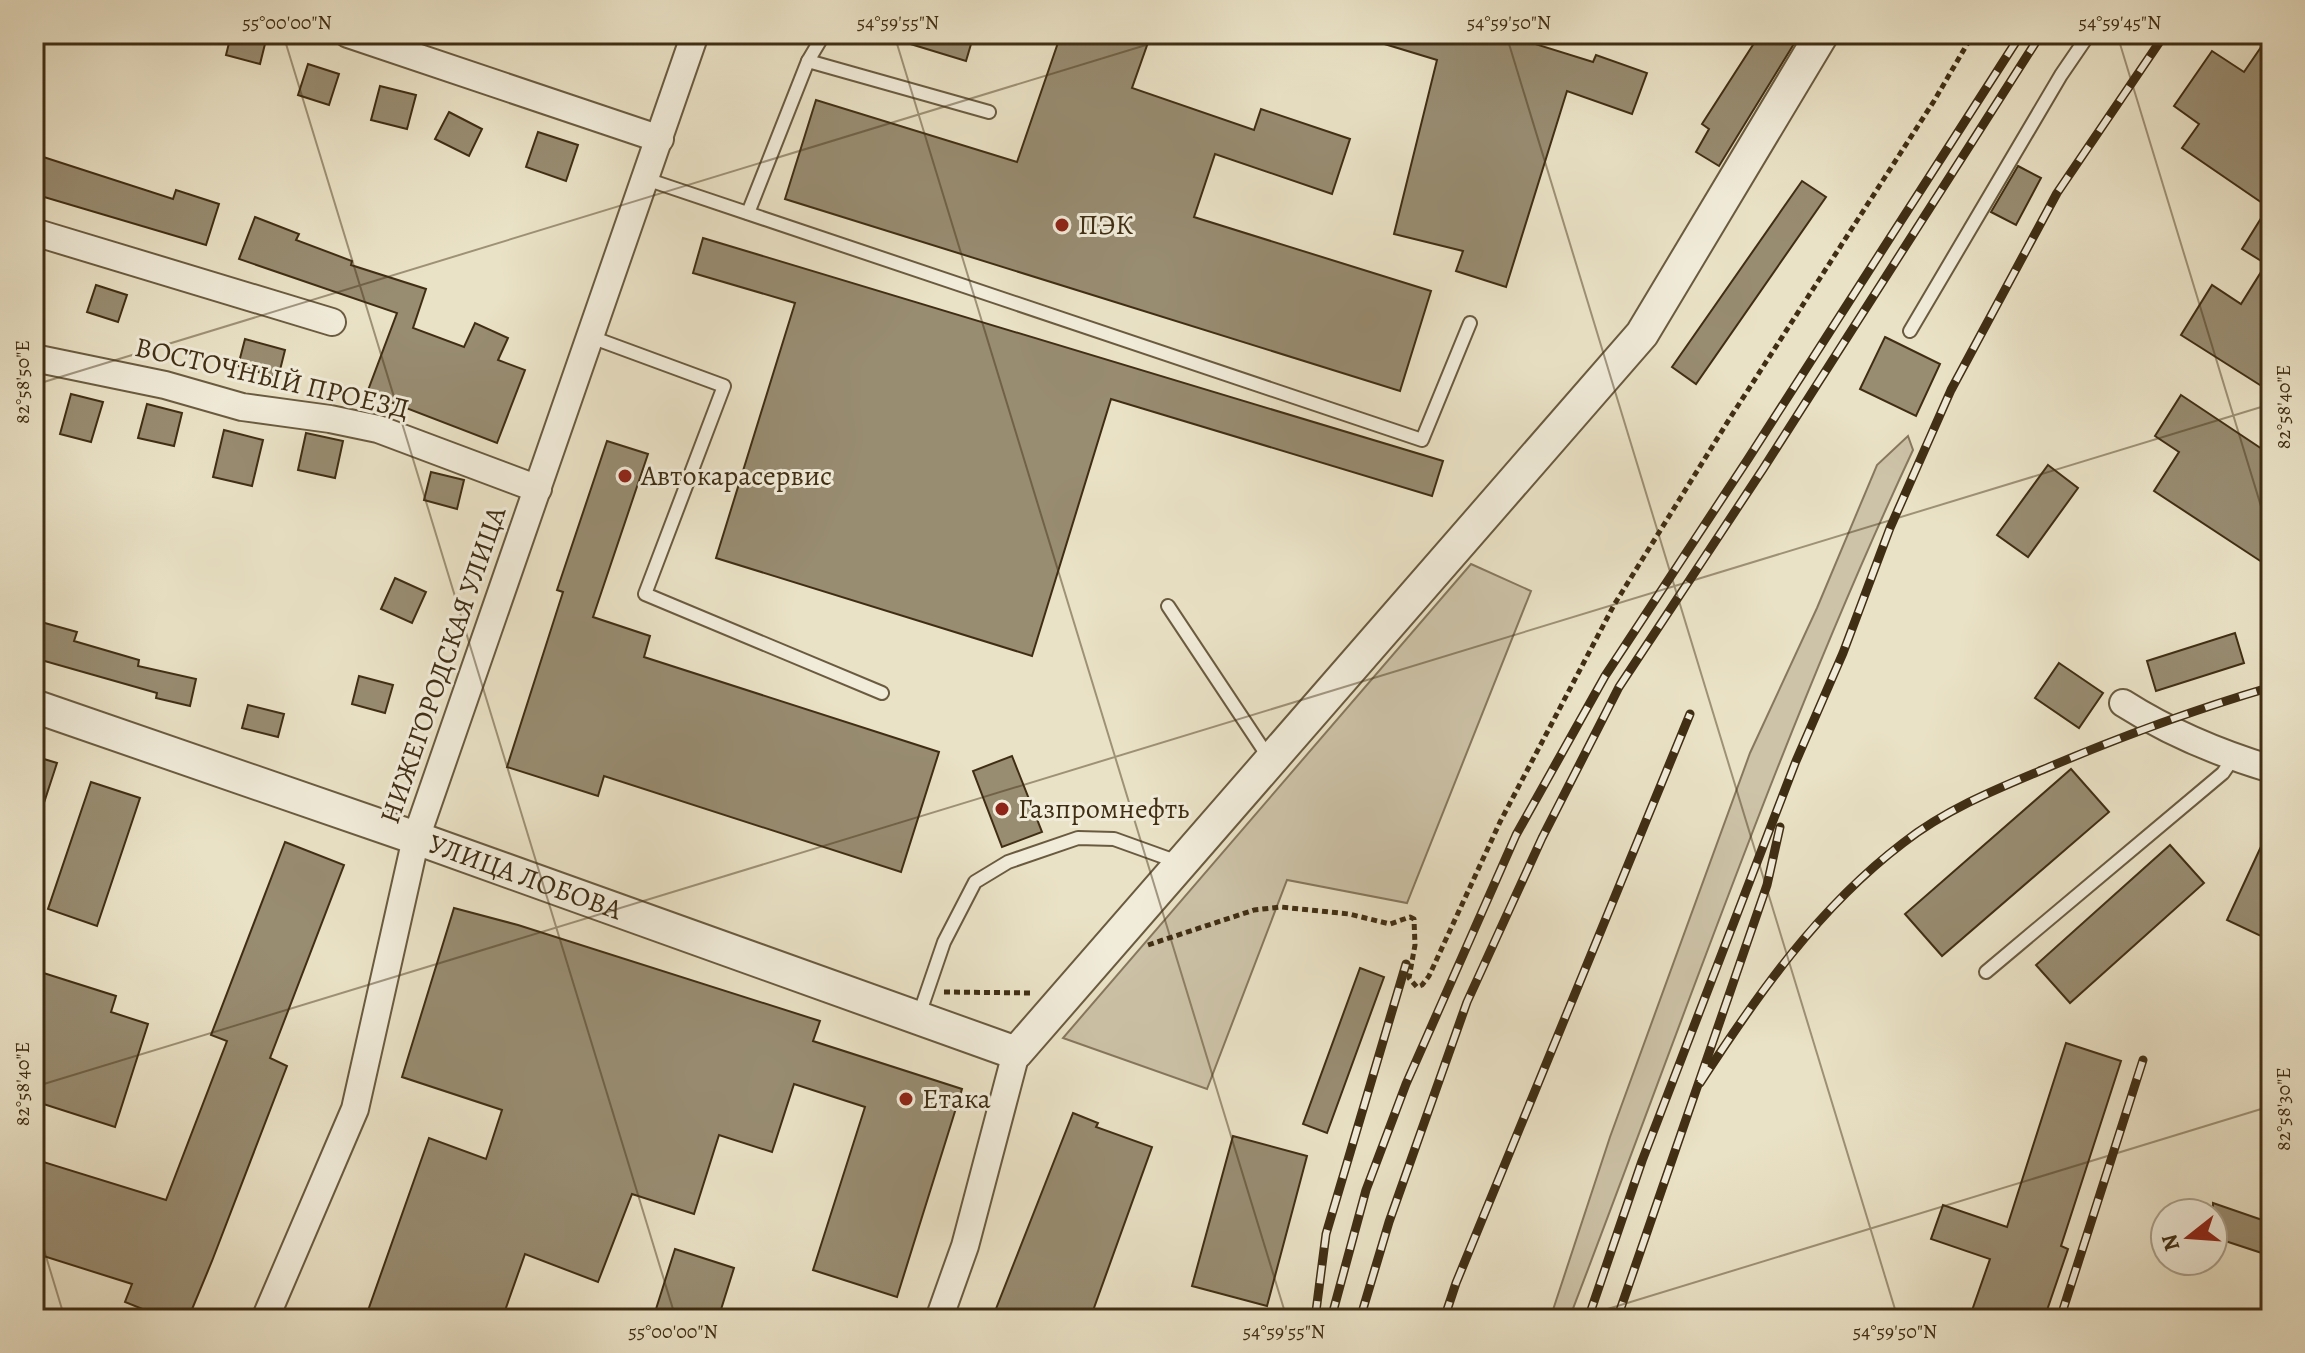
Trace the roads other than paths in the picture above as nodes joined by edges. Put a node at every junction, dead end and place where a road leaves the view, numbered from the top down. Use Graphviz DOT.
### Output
graph roads {
  1 [pos="348,34"];
  2 [pos="695,34"];
  3 [pos="824,34"];
  4 [pos="1822,34"];
  5 [pos="2089,34"];
  6 [pos="808,61"];
  7 [pos="989,112"];
  8 [pos="660,139"];
  9 [pos="646,179"];
  10 [pos="748,213"];
  11 [pos="34,232"];
  12 [pos="332,322"];
  13 [pos="1470,323"];
  14 [pos="1910,331"];
  15 [pos="591,337"];
  16 [pos="34,358"];
  17 [pos="538,489"];
  18 [pos="1168,606"];
  19 [pos="882,693"];
  20 [pos="2123,703"];
  21 [pos="34,706"];
  22 [pos="2234,757"];
  23 [pos="1271,760"];
  24 [pos="2271,769"];
  25 [pos="416,838"];
  26 [pos="1181,863"];
  27 [pos="1986,972"];
  28 [pos="922,1005"];
  29 [pos="1016,1053"];
  30 [pos="265,1319"];
  31 [pos="939,1319"];
  1 -- 8 [label="street"];
  2 -- 8 [label="street, НИЖЕГОРОДСКАЯ УЛИЦА"];
  3 -- 6 [label="lane"];
  4 -- 23 [label="street"];
  5 -- 14 [label="lane"];
  6 -- 7 [label="lane"];
  6 -- 10 [label="lane"];
  8 -- 9 [label="street, НИЖЕГОРОДСКАЯ УЛИЦА"];
  9 -- 10 [label="lane"];
  9 -- 15 [label="street, НИЖЕГОРОДСКАЯ УЛИЦА"];
  10 -- 13 [label="lane"];
  11 -- 12 [label="street"];
  15 -- 17 [label="street, НИЖЕГОРОДСКАЯ УЛИЦА"];
  15 -- 19 [label="lane"];
  16 -- 17 [label="street, ВОСТОЧНЫЙ ПРОЕЗД"];
  17 -- 25 [label="street, НИЖЕГОРОДСКАЯ УЛИЦА"];
  18 -- 23 [label="lane"];
  20 -- 22 [label="street"];
  21 -- 25 [label="street, УЛИЦА ЛОБОВА"];
  22 -- 24 [label="street"];
  22 -- 27 [label="lane"];
  23 -- 26 [label="street"];
  25 -- 28 [label="street, УЛИЦА ЛОБОВА"];
  25 -- 30 [label="street, НИЖЕГОРОДСКАЯ УЛИЦА"];
  26 -- 28 [label="lane"];
  26 -- 29 [label="street"];
  28 -- 29 [label="street, УЛИЦА ЛОБОВА"];
  29 -- 31 [label="street"];
}
